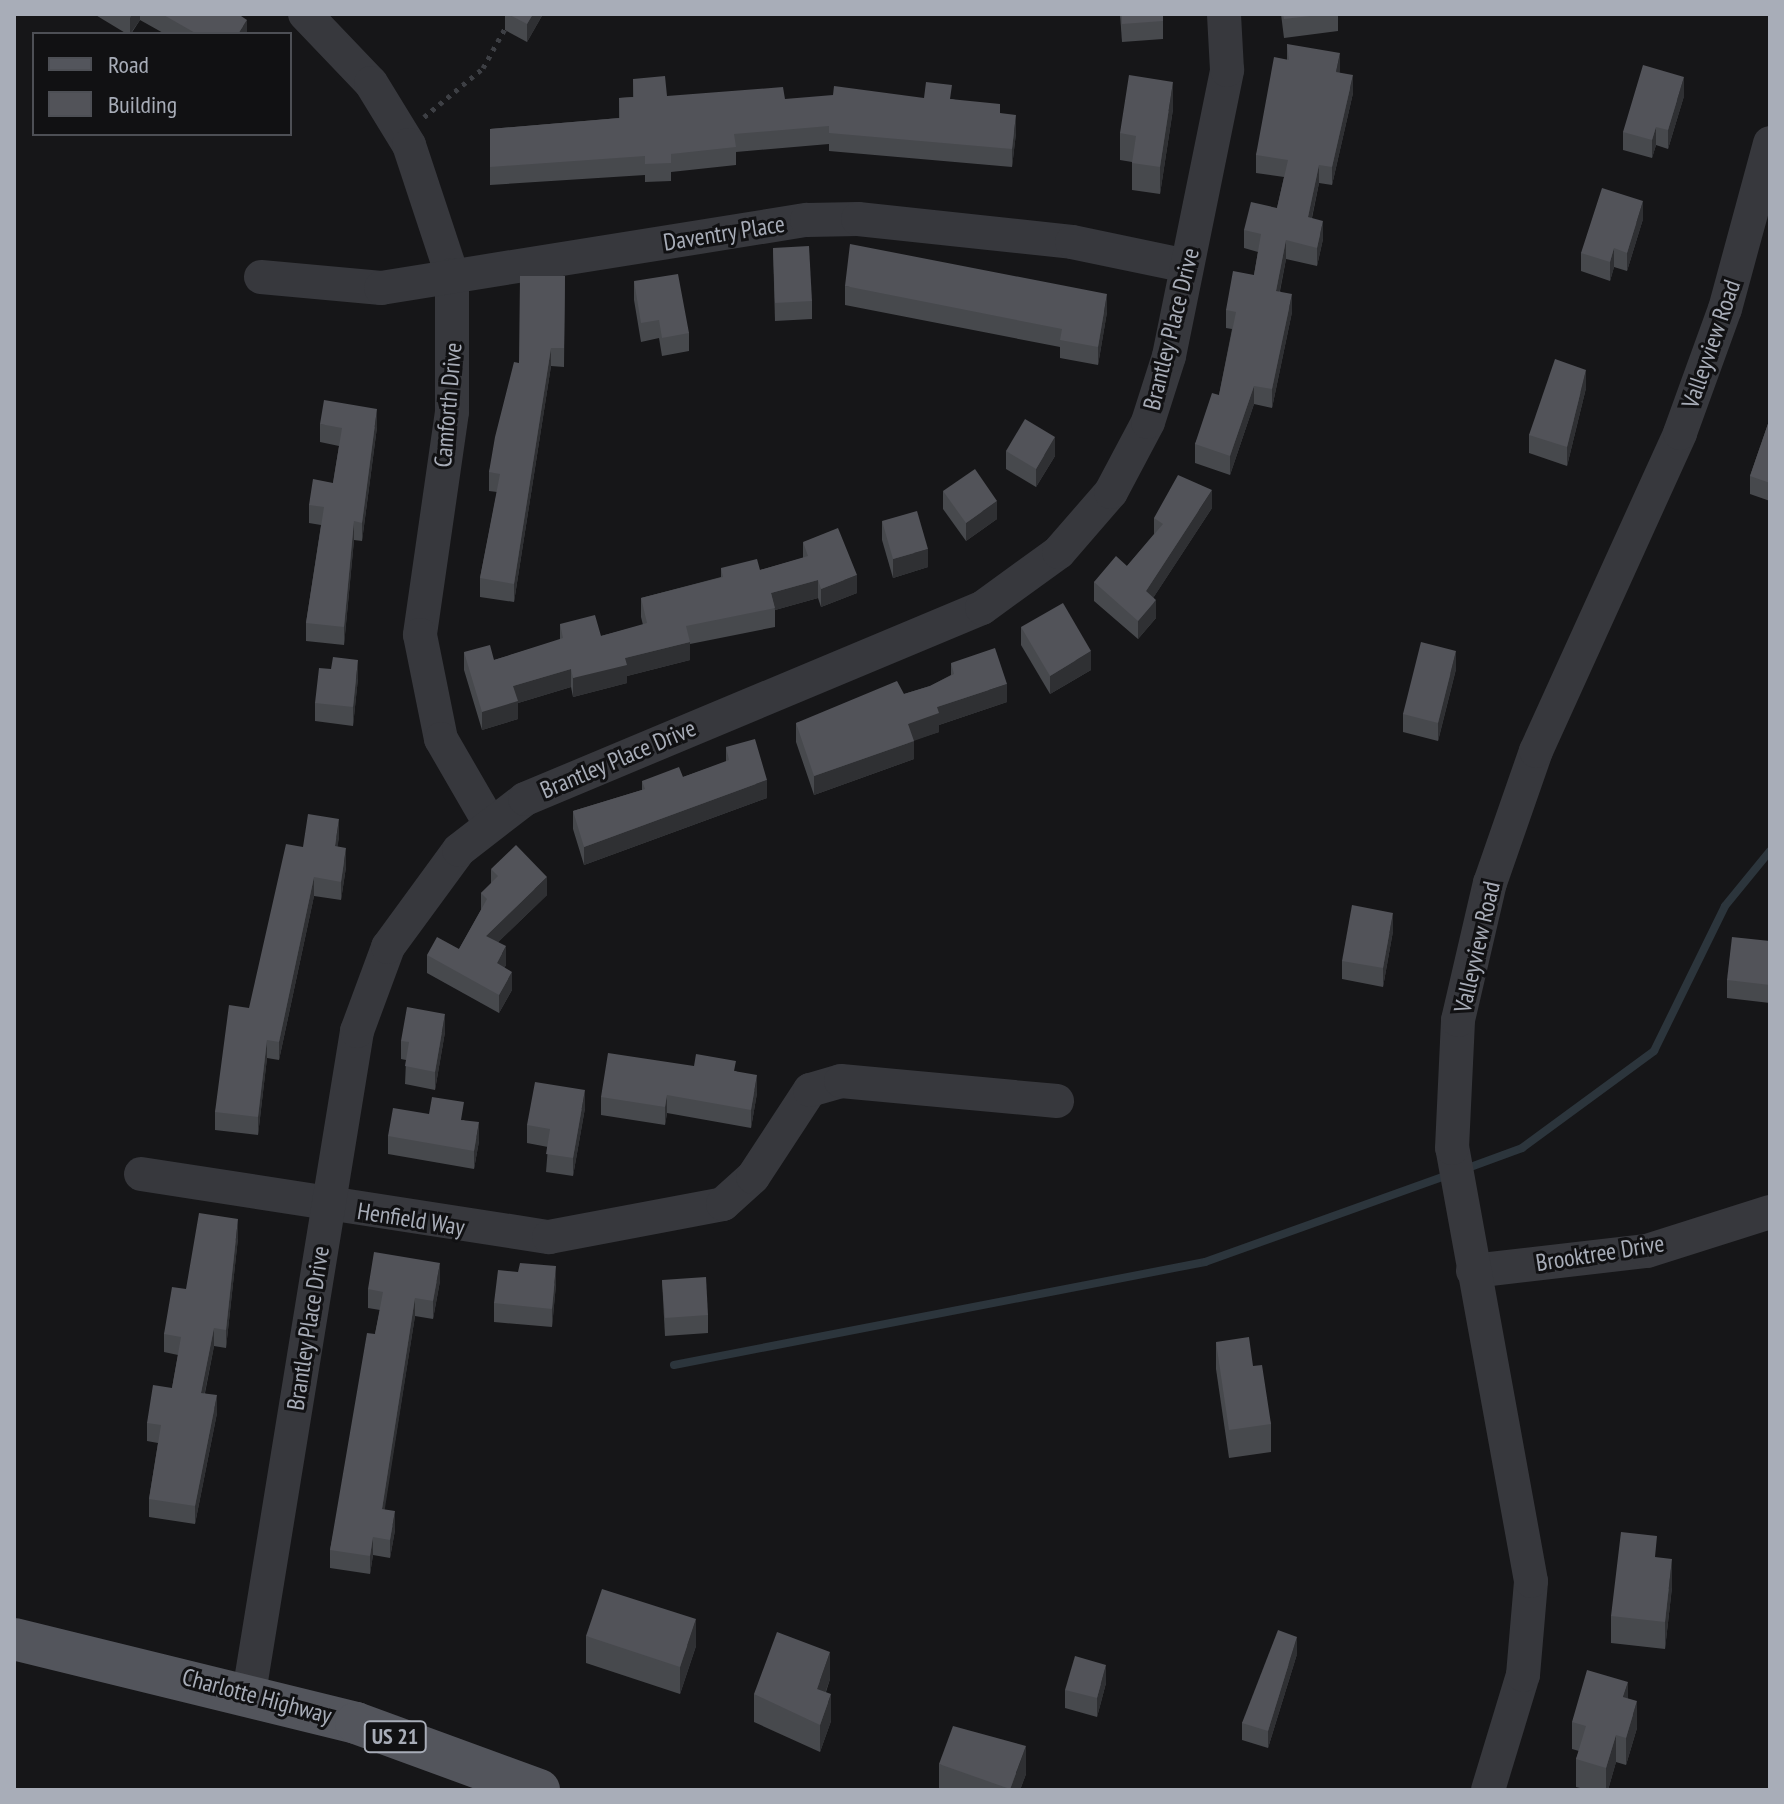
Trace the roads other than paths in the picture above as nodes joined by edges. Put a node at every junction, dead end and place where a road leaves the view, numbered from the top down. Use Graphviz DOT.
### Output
graph roads {
  1 [pos="305,14"];
  2 [pos="1224,14"];
  3 [pos="1770,143"];
  4 [pos="1187,266"];
  5 [pos="452,275"];
  6 [pos="261,277"];
  7 [pos="490,824"];
  8 [pos="1057,1101"];
  9 [pos="141,1174"];
  10 [pos="328,1206"];
  11 [pos="1770,1212"];
  12 [pos="1473,1271"];
  13 [pos="14,1639"];
  14 [pos="249,1693"];
  15 [pos="539,1790"];
  16 [pos="1488,1790"];
  1 -- 5 [label="street, Camforth Drive"];
  2 -- 4 [label="street, Brantley Place Drive"];
  3 -- 12 [label="street, Valleyview Road"];
  4 -- 5 [label="street, Daventry Place"];
  4 -- 7 [label="street, Brantley Place Drive"];
  5 -- 6 [label="street, Daventry Place"];
  5 -- 7 [label="street, Camforth Drive"];
  7 -- 10 [label="street, Brantley Place Drive"];
  8 -- 10 [label="street, Henfield Way"];
  9 -- 10 [label="street, Henfield Way"];
  10 -- 14 [label="street, Brantley Place Drive"];
  11 -- 12 [label="street, Brooktree Drive"];
  12 -- 16 [label="street, Valleyview Road"];
  13 -- 14 [label="main road, Charlotte Highway / US 21"];
  14 -- 15 [label="main road, Charlotte Highway / US 21"];
}
